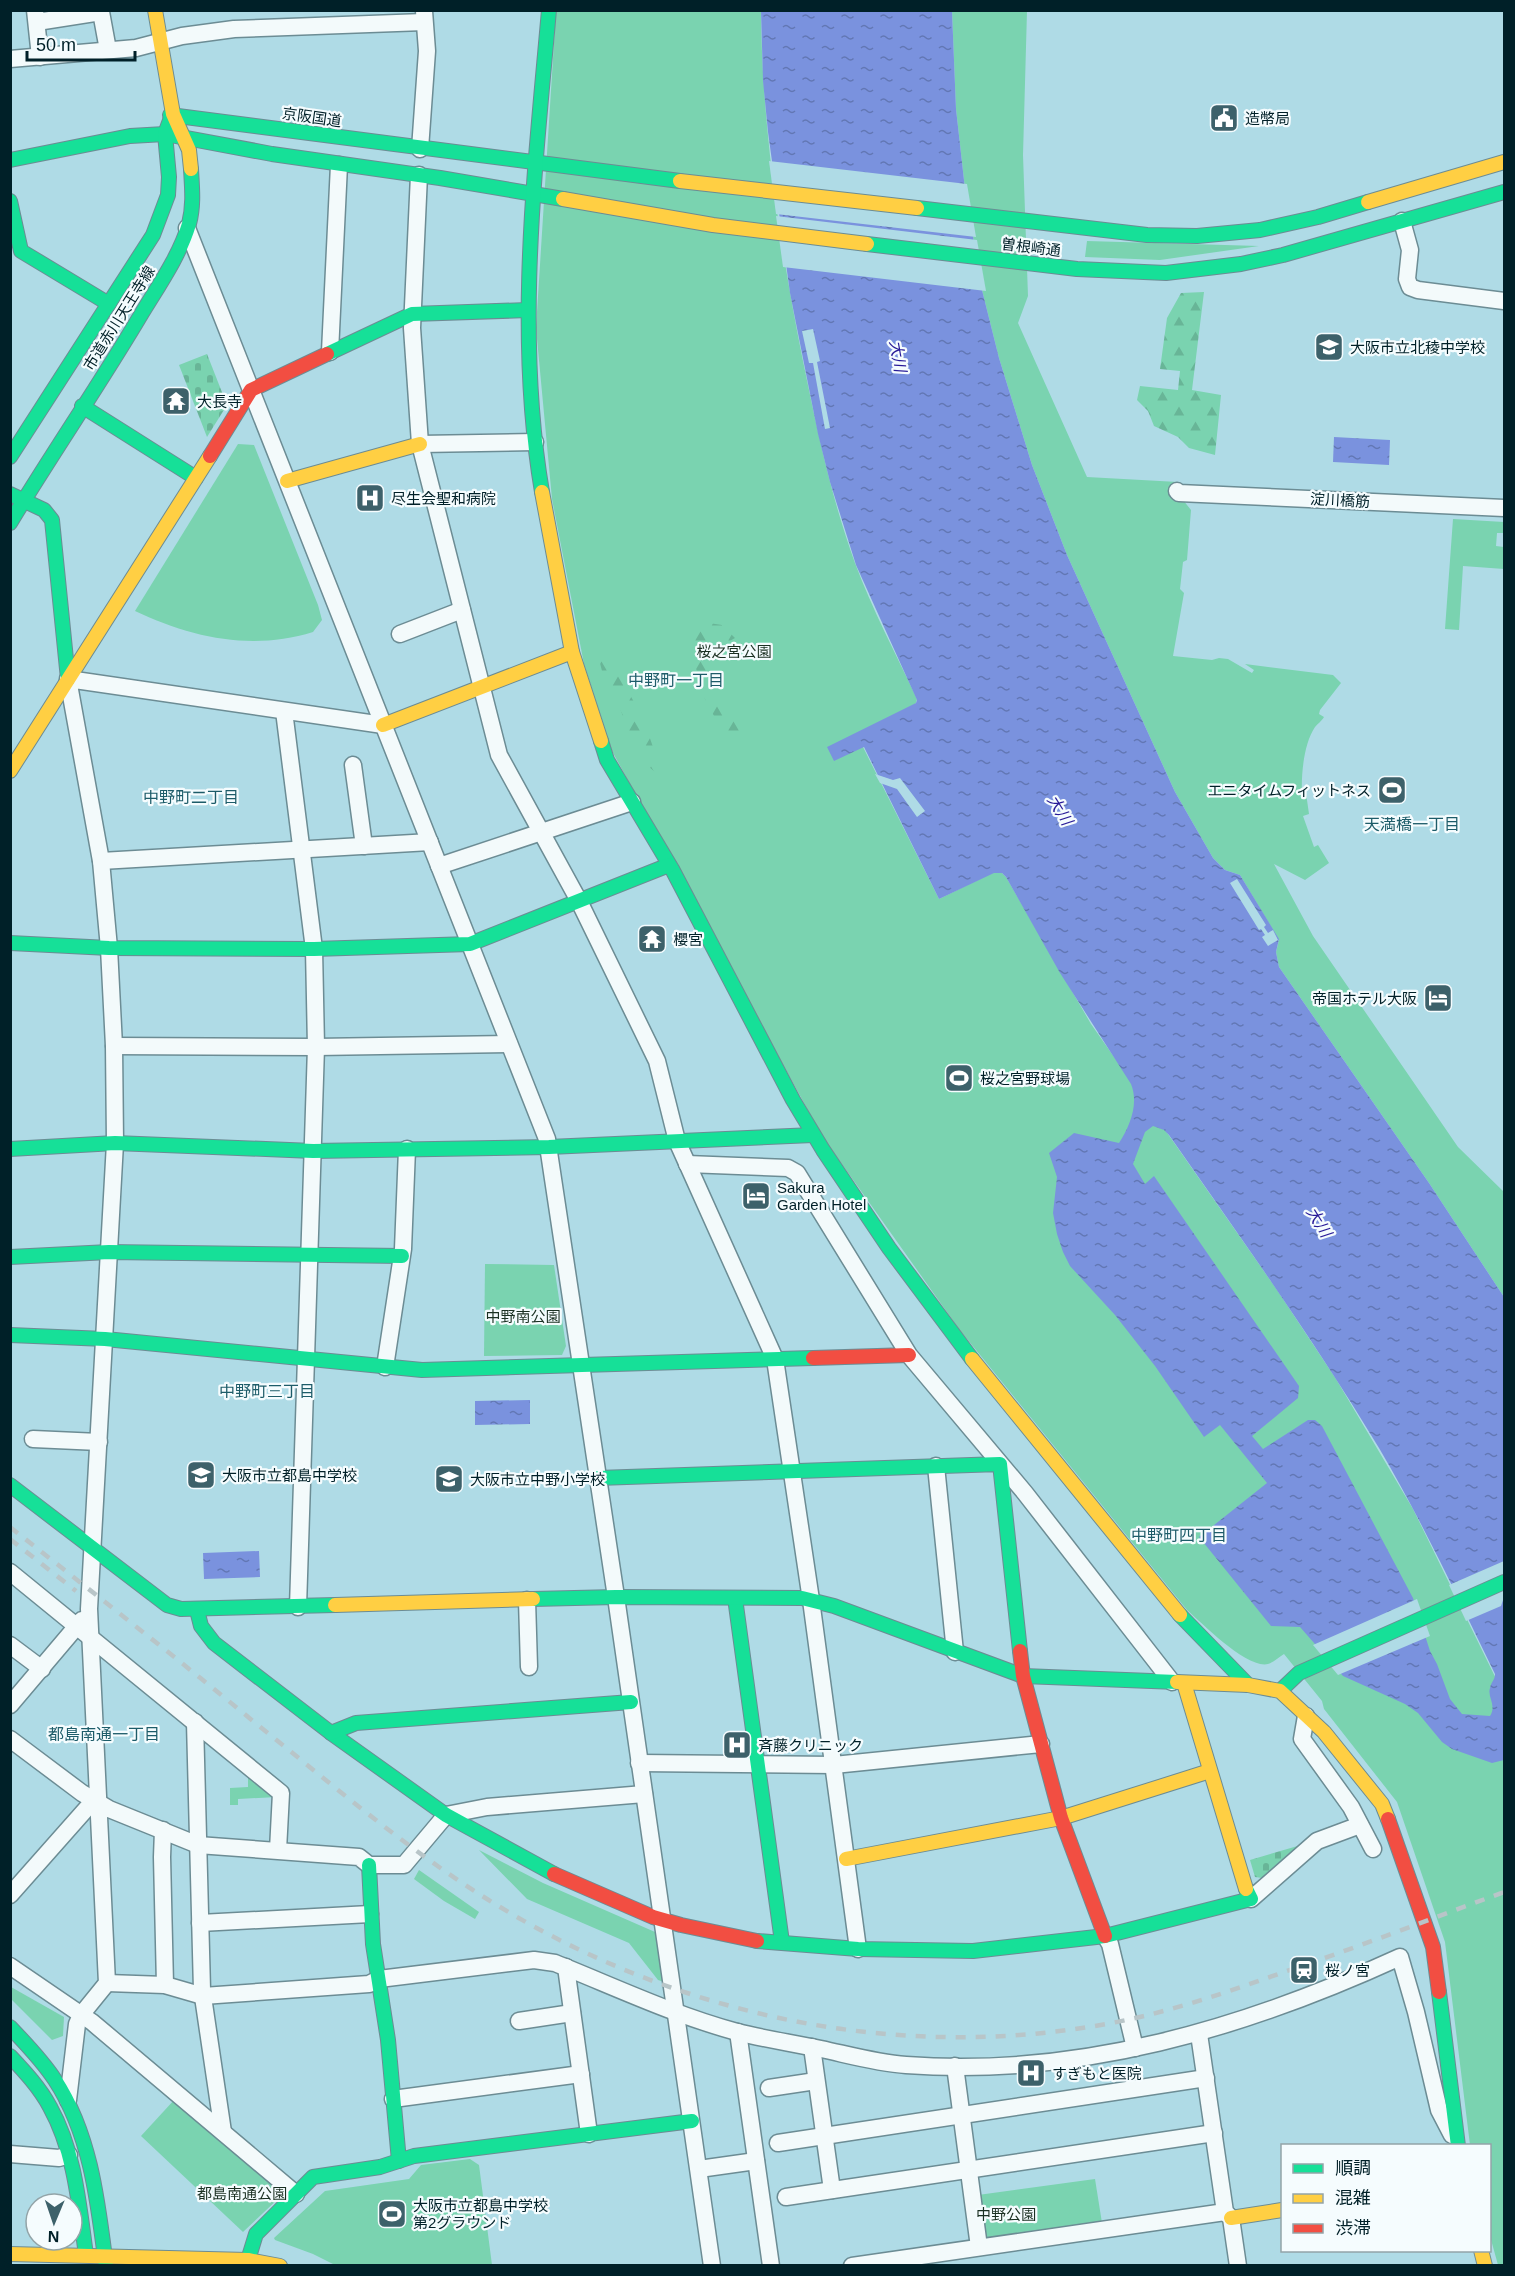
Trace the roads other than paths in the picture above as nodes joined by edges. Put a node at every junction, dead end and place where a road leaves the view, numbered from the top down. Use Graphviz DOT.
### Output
graph roads {
  1 [pos="155,10"];
  2 [pos="549,10"];
  3 [pos="36,16"];
  4 [pos="424,16"];
  5 [pos="160,42"];
  6 [pos="108,50"];
  7 [pos="40,57"];
  8 [pos="10,59"];
  9 [pos="167,115"];
  10 [pos="165,134"];
  11 [pos="183,136"];
  12 [pos="420,148"];
  13 [pos="10,160"];
  14 [pos="1504,162"];
  15 [pos="536,164"];
  16 [pos="339,165"];
  17 [pos="611,173"];
  18 [pos="419,176"];
  19 [pos="1504,192"];
  20 [pos="541,195"];
  21 [pos="10,201"];
  22 [pos="1402,221"];
  23 [pos="187,228"];
  24 [pos="14,255"];
  25 [pos="1504,301"];
  26 [pos="109,304"];
  27 [pos="528,310"];
  28 [pos="412,314"];
  29 [pos="330,352"];
  30 [pos="251,390"];
  31 [pos="82,406"];
  32 [pos="535,442"];
  33 [pos="420,444"];
  34 [pos="10,457"];
  35 [pos="196,478"];
  36 [pos="287,481"];
  37 [pos="1177,491"];
  38 [pos="10,494"];
  39 [pos="24,501"];
  40 [pos="1504,508"];
  41 [pos="10,523"];
  42 [pos="462,610"];
  43 [pos="400,634"];
  44 [pos="572,652"];
  45 [pos="68,679"];
  46 [pos="482,687"];
  47 [pos="284,711"];
  48 [pos="383,725"];
  49 [pos="353,765"];
  50 [pos="10,771"];
  51 [pos="632,802"];
  52 [pos="541,832"];
  53 [pos="430,842"];
  54 [pos="364,846"];
  55 [pos="301,849"];
  56 [pos="101,861"];
  57 [pos="669,865"];
  58 [pos="439,866"];
  59 [pos="579,901"];
  60 [pos="10,943"];
  61 [pos="470,944"];
  62 [pos="109,948"];
  63 [pos="314,949"];
  64 [pos="509,1044"];
  65 [pos="114,1046"];
  66 [pos="316,1047"];
  67 [pos="813,1135"];
  68 [pos="677,1141"];
  69 [pos="115,1143"];
  70 [pos="549,1147"];
  71 [pos="10,1149"];
  72 [pos="407,1149"];
  73 [pos="314,1151"];
  74 [pos="687,1164"];
  75 [pos="109,1252"];
  76 [pos="309,1255"];
  77 [pos="402,1256"];
  78 [pos="10,1257"];
  79 [pos="10,1335"];
  80 [pos="105,1339"];
  81 [pos="909,1355"];
  82 [pos="305,1359"];
  83 [pos="775,1359"];
  84 [pos="581,1366"];
  85 [pos="385,1367"];
  86 [pos="33,1440"];
  87 [pos="99,1442"];
  88 [pos="1000,1464"];
  89 [pos="936,1466"];
  90 [pos="792,1471"];
  91 [pos="598,1478"];
  92 [pos="10,1485"];
  93 [pos="94,1549"];
  94 [pos="10,1572"];
  95 [pos="1504,1582"];
  96 [pos="616,1597"];
  97 [pos="735,1598"];
  98 [pos="527,1600"];
  99 [pos="811,1600"];
  100 [pos="298,1607"];
  101 [pos="197,1610"];
  102 [pos="84,1632"];
  103 [pos="10,1645"];
  104 [pos="955,1652"];
  105 [pos="529,1667"];
  106 [pos="42,1669"];
  107 [pos="1023,1676"];
  108 [pos="1178,1682"];
  109 [pos="1248,1685"];
  110 [pos="1280,1691"];
  111 [pos="631,1702"];
  112 [pos="10,1705"];
  113 [pos="1306,1716"];
  114 [pos="195,1722"];
  115 [pos="331,1733"];
  116 [pos="10,1739"];
  117 [pos="1041,1744"];
  118 [pos="639,1763"];
  119 [pos="758,1764"];
  120 [pos="834,1765"];
  121 [pos="1210,1771"];
  122 [pos="644,1794"];
  123 [pos="98,1803"];
  124 [pos="446,1815"];
  125 [pos="1061,1818"];
  126 [pos="1360,1825"];
  127 [pos="163,1830"];
  128 [pos="198,1845"];
  129 [pos="1373,1849"];
  130 [pos="278,1850"];
  131 [pos="846,1859"];
  132 [pos="369,1865"];
  133 [pos="10,1895"];
  134 [pos="1251,1899"];
  135 [pos="370,1914"];
  136 [pos="663,1920"];
  137 [pos="200,1923"];
  138 [pos="1105,1936"];
  139 [pos="782,1942"];
  140 [pos="858,1949"];
  141 [pos="10,1966"];
  142 [pos="566,1967"];
  143 [pos="379,1979"];
  144 [pos="107,1983"];
  145 [pos="165,1985"];
  146 [pos="203,1996"];
  147 [pos="572,2013"];
  148 [pos="677,2013"];
  149 [pos="81,2014"];
  150 [pos="519,2021"];
  151 [pos="10,2026"];
  152 [pos="738,2032"];
  153 [pos="1199,2034"];
  154 [pos="812,2047"];
  155 [pos="1135,2048"];
  156 [pos="14,2066"];
  157 [pos="955,2066"];
  158 [pos="581,2074"];
  159 [pos="1206,2078"];
  160 [pos="816,2081"];
  161 [pos="770,2088"];
  162 [pos="393,2099"];
  163 [pos="68,2100"];
  164 [pos="962,2116"];
  165 [pos="692,2121"];
  166 [pos="223,2132"];
  167 [pos="1214,2133"];
  168 [pos="589,2134"];
  169 [pos="824,2136"];
  170 [pos="778,2143"];
  171 [pos="1456,2144"];
  172 [pos="1457,2144"];
  173 [pos="10,2154"];
  174 [pos="69,2155"];
  175 [pos="399,2161"];
  176 [pos="756,2161"];
  177 [pos="699,2169"];
  178 [pos="969,2170"];
  179 [pos="832,2190"];
  180 [pos="296,2194"];
  181 [pos="786,2197"];
  182 [pos="1281,2211"];
  183 [pos="1228,2215"];
  184 [pos="979,2247"];
  185 [pos="10,2254"];
  186 [pos="87,2260"];
  187 [pos="105,2261"];
  188 [pos="248,2263"];
  189 [pos="280,2265"];
  190 [pos="712,2265"];
  191 [pos="771,2265"];
  192 [pos="852,2265"];
  193 [pos="1238,2265"];
  1 -- 5 [label="main road, 市道赤川天王寺線"];
  2 -- 15 [label="main road"];
  3 -- 6 [label="street"];
  3 -- 7 [label="street"];
  4 -- 5 [label="street"];
  4 -- 12 [label="street"];
  5 -- 6 [label="street"];
  5 -- 9 [label="main road, 市道赤川天王寺線"];
  6 -- 7 [label="street"];
  7 -- 8 [label="street"];
  9 -- 10 [label="main road, 市道赤川天王寺線"];
  9 -- 11 [label="main road, 市道赤川天王寺線"];
  9 -- 12 [label="main road, 京阪国道"];
  10 -- 11 [label="main road"];
  10 -- 13 [label="main road"];
  10 -- 26 [label="main road, 市道赤川天王寺線"];
  11 -- 16 [label="main road"];
  11 -- 23 [label="main road, 市道赤川天王寺線"];
  12 -- 15 [label="main road, 京阪国道"];
  14 -- 17 [label="main road, 曽根崎通"];
  15 -- 17 [label="main road, 京阪国道"];
  15 -- 20 [label="main road"];
  16 -- 18 [label="main road"];
  16 -- 29 [label="street"];
  18 -- 20 [label="main road"];
  18 -- 28 [label="street"];
  19 -- 22 [label="main road, 曽根崎通"];
  20 -- 22 [label="main road, 曽根崎通"];
  20 -- 27 [label="main road"];
  21 -- 24 [label="main road"];
  22 -- 25 [label="street"];
  23 -- 30 [label="street"];
  23 -- 31 [label="main road, 市道赤川天王寺線"];
  24 -- 26 [label="main road"];
  26 -- 34 [label="main road, 市道赤川天王寺線"];
  27 -- 28 [label="main road"];
  27 -- 32 [label="main road"];
  28 -- 29 [label="main road"];
  28 -- 33 [label="street"];
  29 -- 30 [label="main road"];
  30 -- 35 [label="main road"];
  30 -- 36 [label="street"];
  31 -- 35 [label="main road"];
  31 -- 39 [label="main road, 市道赤川天王寺線"];
  32 -- 33 [label="street"];
  32 -- 44 [label="main road"];
  33 -- 36 [label="main road"];
  33 -- 42 [label="street"];
  35 -- 45 [label="main road"];
  36 -- 48 [label="street"];
  37 -- 40 [label="street, 淀川橋筋"];
  38 -- 39 [label="main road"];
  39 -- 41 [label="main road, 市道赤川天王寺線"];
  39 -- 45 [label="main road"];
  42 -- 43 [label="street"];
  42 -- 46 [label="street"];
  44 -- 46 [label="main road"];
  44 -- 51 [label="main road"];
  45 -- 47 [label="street"];
  45 -- 50 [label="main road"];
  45 -- 56 [label="street"];
  46 -- 48 [label="main road"];
  46 -- 52 [label="street"];
  47 -- 48 [label="street"];
  47 -- 55 [label="street"];
  48 -- 53 [label="street"];
  49 -- 54 [label="street"];
  51 -- 52 [label="street"];
  51 -- 57 [label="main road"];
  52 -- 58 [label="street"];
  52 -- 59 [label="street"];
  53 -- 54 [label="street"];
  53 -- 58 [label="street"];
  54 -- 55 [label="street"];
  55 -- 56 [label="street"];
  55 -- 63 [label="street"];
  56 -- 62 [label="street"];
  57 -- 59 [label="main road"];
  57 -- 67 [label="main road"];
  58 -- 61 [label="street"];
  59 -- 61 [label="main road"];
  59 -- 68 [label="street"];
  60 -- 62 [label="main road"];
  61 -- 63 [label="main road"];
  61 -- 64 [label="street"];
  62 -- 63 [label="main road"];
  62 -- 65 [label="street"];
  63 -- 66 [label="street"];
  64 -- 66 [label="street"];
  64 -- 70 [label="street"];
  65 -- 66 [label="street"];
  65 -- 69 [label="street"];
  66 -- 73 [label="street"];
  67 -- 68 [label="main road"];
  67 -- 109 [label="main road"];
  68 -- 70 [label="main road"];
  68 -- 74 [label="street"];
  69 -- 71 [label="main road"];
  69 -- 73 [label="main road"];
  69 -- 75 [label="street"];
  70 -- 72 [label="main road"];
  70 -- 84 [label="street"];
  72 -- 73 [label="main road"];
  72 -- 77 [label="street"];
  73 -- 76 [label="street"];
  74 -- 81 [label="street"];
  74 -- 83 [label="street"];
  75 -- 76 [label="main road"];
  75 -- 78 [label="main road"];
  75 -- 80 [label="street"];
  76 -- 77 [label="main road"];
  76 -- 82 [label="street"];
  77 -- 85 [label="street"];
  79 -- 80 [label="main road"];
  80 -- 82 [label="main road"];
  80 -- 87 [label="street"];
  81 -- 83 [label="main road"];
  81 -- 88 [label="street"];
  82 -- 85 [label="main road"];
  82 -- 100 [label="street"];
  83 -- 84 [label="main road"];
  83 -- 90 [label="street"];
  84 -- 85 [label="main road"];
  84 -- 91 [label="street"];
  86 -- 87 [label="street"];
  87 -- 93 [label="street"];
  88 -- 89 [label="main road"];
  88 -- 107 [label="main road"];
  88 -- 108 [label="street"];
  89 -- 90 [label="main road"];
  89 -- 104 [label="street"];
  90 -- 91 [label="main road"];
  90 -- 99 [label="street"];
  91 -- 96 [label="street"];
  92 -- 93 [label="main road"];
  93 -- 101 [label="main road"];
  93 -- 102 [label="street"];
  94 -- 102 [label="street"];
  95 -- 110 [label="main road"];
  96 -- 97 [label="main road"];
  96 -- 98 [label="main road"];
  96 -- 111 [label="street"];
  97 -- 99 [label="main road"];
  97 -- 119 [label="main road"];
  98 -- 100 [label="main road"];
  98 -- 105 [label="street"];
  99 -- 104 [label="main road"];
  99 -- 120 [label="street"];
  100 -- 101 [label="main road"];
  101 -- 115 [label="main road"];
  102 -- 106 [label="street"];
  102 -- 114 [label="street"];
  102 -- 123 [label="street"];
  103 -- 106 [label="street"];
  104 -- 107 [label="main road"];
  106 -- 112 [label="street"];
  107 -- 108 [label="main road"];
  107 -- 117 [label="main road"];
  108 -- 109 [label="main road"];
  108 -- 121 [label="main road"];
  109 -- 110 [label="main road"];
  110 -- 113 [label="main road"];
  111 -- 115 [label="main road"];
  111 -- 118 [label="street"];
  113 -- 126 [label="street"];
  113 -- 172 [label="main road"];
  114 -- 128 [label="street"];
  114 -- 130 [label="street"];
  115 -- 124 [label="main road"];
  116 -- 123 [label="street"];
  117 -- 120 [label="street"];
  117 -- 125 [label="main road"];
  118 -- 119 [label="street"];
  118 -- 122 [label="street"];
  119 -- 120 [label="street"];
  119 -- 139 [label="main road"];
  120 -- 131 [label="street"];
  121 -- 125 [label="main road"];
  121 -- 134 [label="main road"];
  122 -- 124 [label="street"];
  122 -- 136 [label="street"];
  123 -- 127 [label="street"];
  123 -- 133 [label="street"];
  123 -- 144 [label="street"];
  124 -- 132 [label="street"];
  124 -- 136 [label="main road"];
  125 -- 131 [label="main road"];
  125 -- 138 [label="main road"];
  126 -- 129 [label="street"];
  126 -- 134 [label="street"];
  127 -- 128 [label="street"];
  127 -- 145 [label="street"];
  128 -- 130 [label="street"];
  128 -- 137 [label="street"];
  130 -- 132 [label="street"];
  131 -- 140 [label="street"];
  132 -- 135 [label="main road"];
  134 -- 138 [label="main road"];
  135 -- 137 [label="street"];
  135 -- 143 [label="main road"];
  136 -- 139 [label="main road"];
  136 -- 148 [label="street"];
  137 -- 146 [label="street"];
  138 -- 140 [label="main road"];
  138 -- 155 [label="street"];
  139 -- 140 [label="main road"];
  141 -- 149 [label="street"];
  142 -- 143 [label="street"];
  142 -- 147 [label="street"];
  142 -- 148 [label="street"];
  143 -- 146 [label="street"];
  143 -- 162 [label="main road"];
  144 -- 145 [label="street"];
  144 -- 149 [label="street"];
  145 -- 146 [label="street"];
  146 -- 166 [label="street"];
  147 -- 150 [label="street"];
  147 -- 158 [label="street"];
  148 -- 152 [label="street"];
  148 -- 165 [label="street"];
  149 -- 163 [label="street"];
  149 -- 166 [label="street"];
  151 -- 163 [label="main road"];
  152 -- 154 [label="street"];
  152 -- 176 [label="street"];
  153 -- 155 [label="street"];
  153 -- 159 [label="street"];
  153 -- 171 [label="street"];
  154 -- 157 [label="street"];
  154 -- 160 [label="street"];
  155 -- 157 [label="street"];
  156 -- 174 [label="main road"];
  157 -- 164 [label="street"];
  158 -- 162 [label="street"];
  158 -- 168 [label="street"];
  159 -- 164 [label="street"];
  159 -- 167 [label="street"];
  160 -- 161 [label="street"];
  160 -- 169 [label="street"];
  162 -- 175 [label="main road"];
  163 -- 187 [label="main road"];
  164 -- 169 [label="street"];
  164 -- 178 [label="street"];
  165 -- 168 [label="main road"];
  165 -- 177 [label="street"];
  166 -- 180 [label="street"];
  167 -- 178 [label="street"];
  167 -- 183 [label="street"];
  168 -- 175 [label="main road"];
  169 -- 170 [label="street"];
  169 -- 179 [label="street"];
  173 -- 174 [label="street"];
  174 -- 186 [label="main road"];
  175 -- 180 [label="main road"];
  176 -- 177 [label="street"];
  176 -- 191 [label="street"];
  177 -- 190 [label="street"];
  178 -- 179 [label="street"];
  178 -- 184 [label="street"];
  179 -- 181 [label="street"];
  180 -- 188 [label="main road"];
  182 -- 183 [label="main road"];
  183 -- 184 [label="street"];
  183 -- 193 [label="street"];
  184 -- 192 [label="street"];
  185 -- 186 [label="main road"];
  186 -- 187 [label="main road"];
  187 -- 188 [label="main road"];
  188 -- 189 [label="main road"];
}
